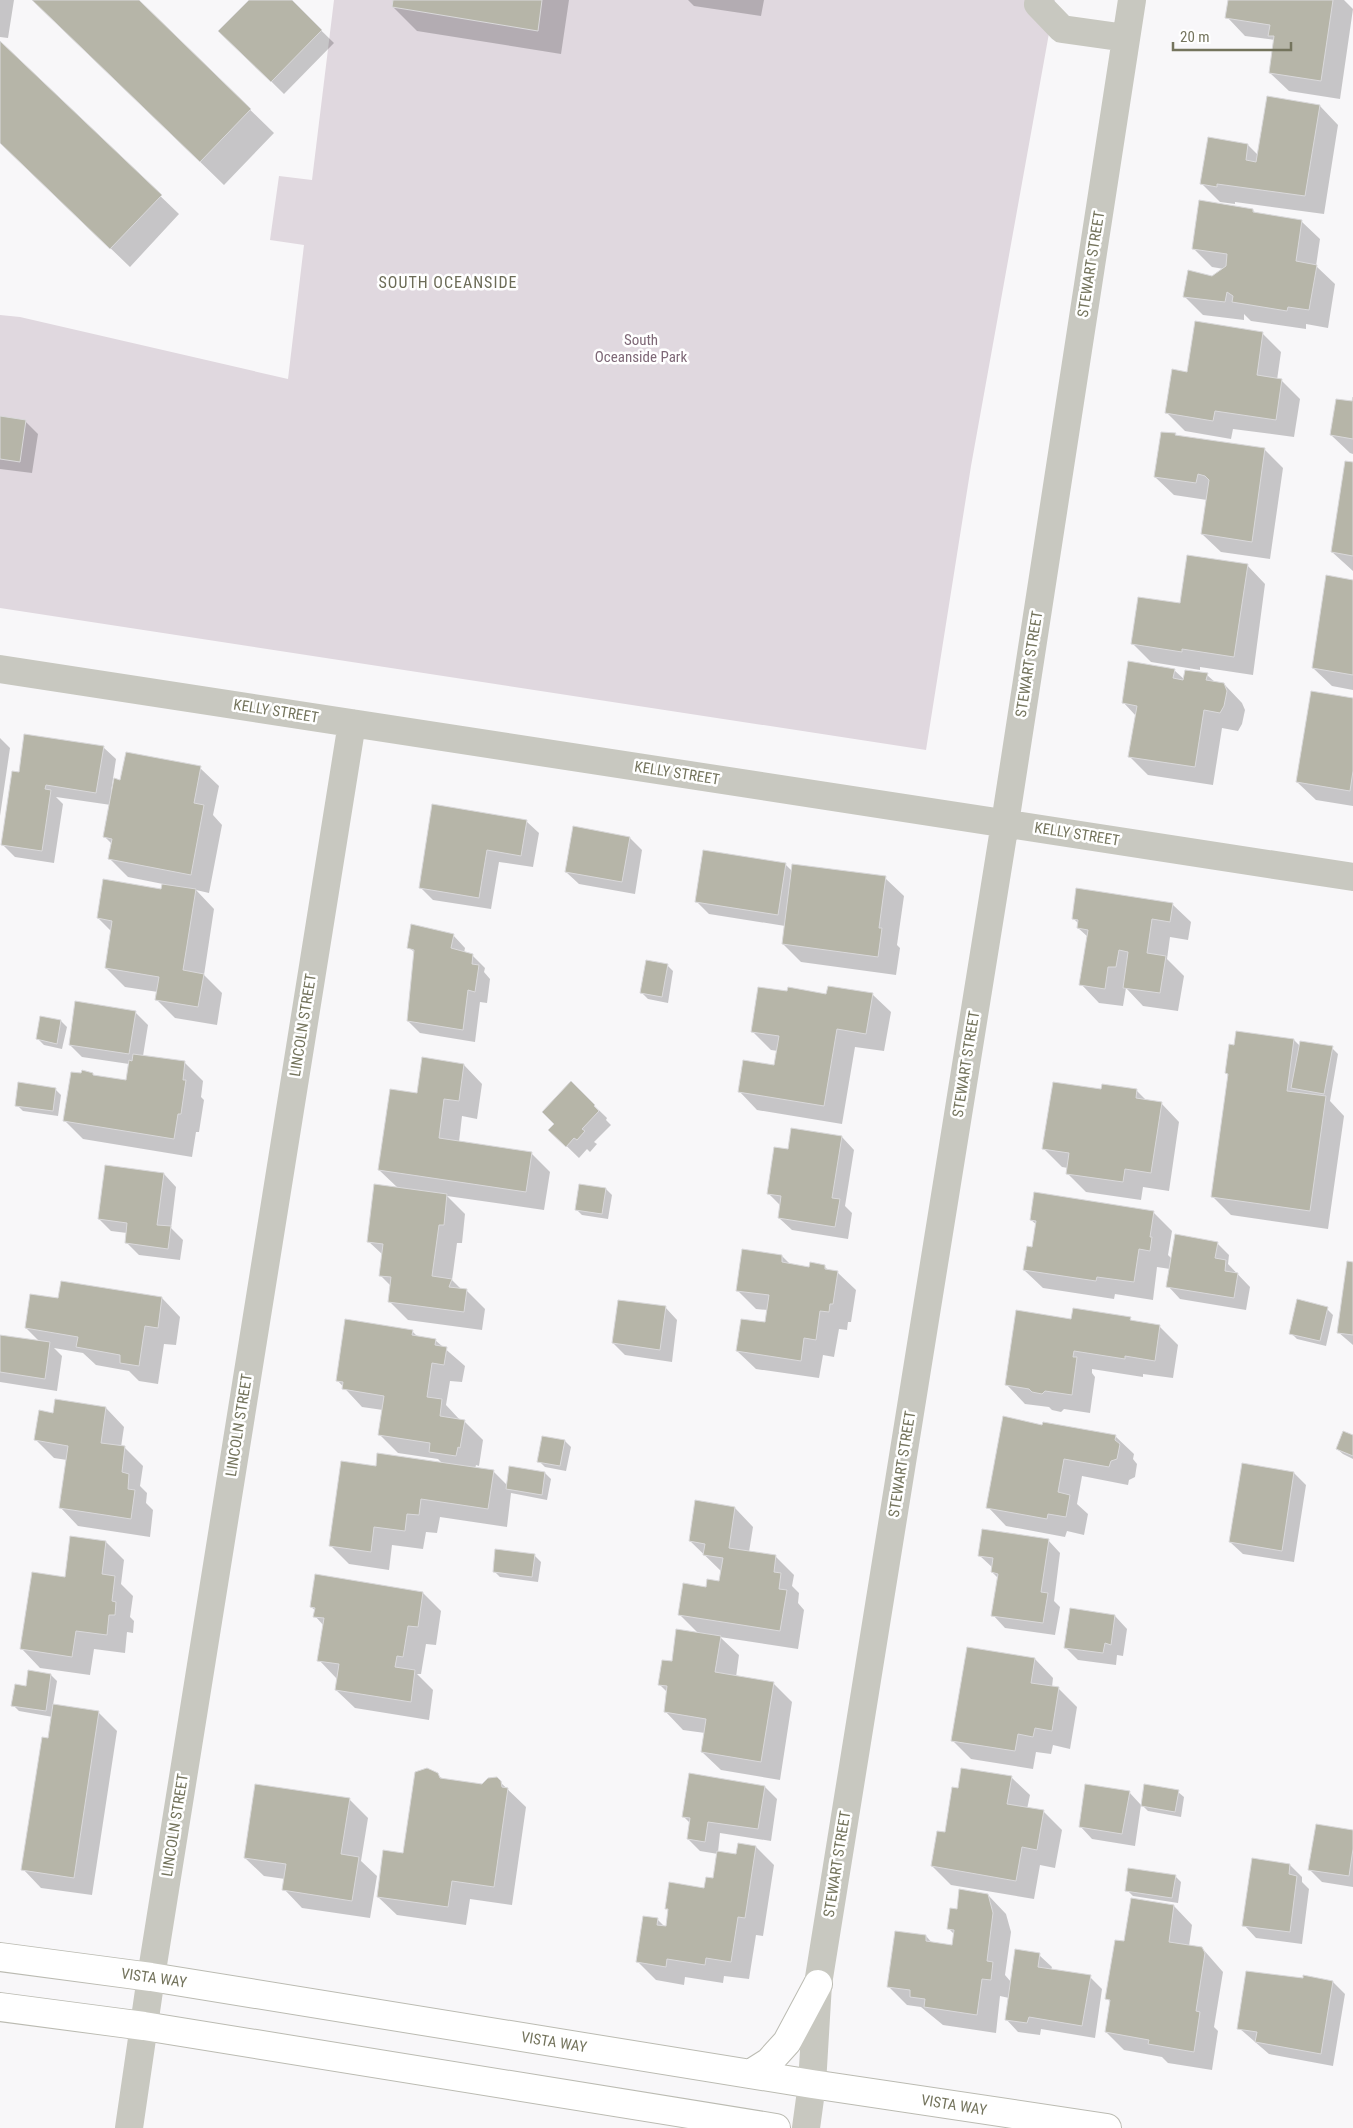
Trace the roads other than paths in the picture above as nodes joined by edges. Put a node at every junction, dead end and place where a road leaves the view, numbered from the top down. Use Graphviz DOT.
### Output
graph roads {
  1 [pos="1038,0"];
  2 [pos="1132,0"];
  3 [pos="1126,38"];
  4 [pos="0,669"];
  5 [pos="352,723"];
  6 [pos="1005,823"];
  7 [pos="1353,877"];
  8 [pos="0,1957"];
  9 [pos="151,1977"];
  10 [pos="818,1984"];
  11 [pos="0,2007"];
  12 [pos="144,2026"];
  13 [pos="750,2074"];
  14 [pos="812,2084"];
  15 [pos="129,2128"];
  16 [pos="776,2128"];
  17 [pos="806,2128"];
  18 [pos="1108,2128"];
  1 -- 3 [label="street"];
  2 -- 3 [label="street, STEWART STREET"];
  3 -- 6 [label="street, STEWART STREET"];
  4 -- 5 [label="street, KELLY STREET"];
  5 -- 6 [label="street, KELLY STREET"];
  5 -- 9 [label="street, LINCOLN STREET"];
  6 -- 7 [label="street, KELLY STREET"];
  6 -- 10 [label="street, STEWART STREET"];
  8 -- 9 [label="main road, VISTA WAY"];
  9 -- 12 [label="street, LINCOLN STREET"];
  9 -- 13 [label="main road, VISTA WAY"];
  10 -- 13 [label="main road"];
  10 -- 14 [label="street, STEWART STREET"];
  11 -- 12 [label="main road"];
  12 -- 15 [label="street, LINCOLN STREET"];
  12 -- 16 [label="main road"];
  13 -- 14 [label="main road, VISTA WAY"];
  14 -- 17 [label="street, STEWART STREET"];
  14 -- 18 [label="main road, VISTA WAY"];
}
